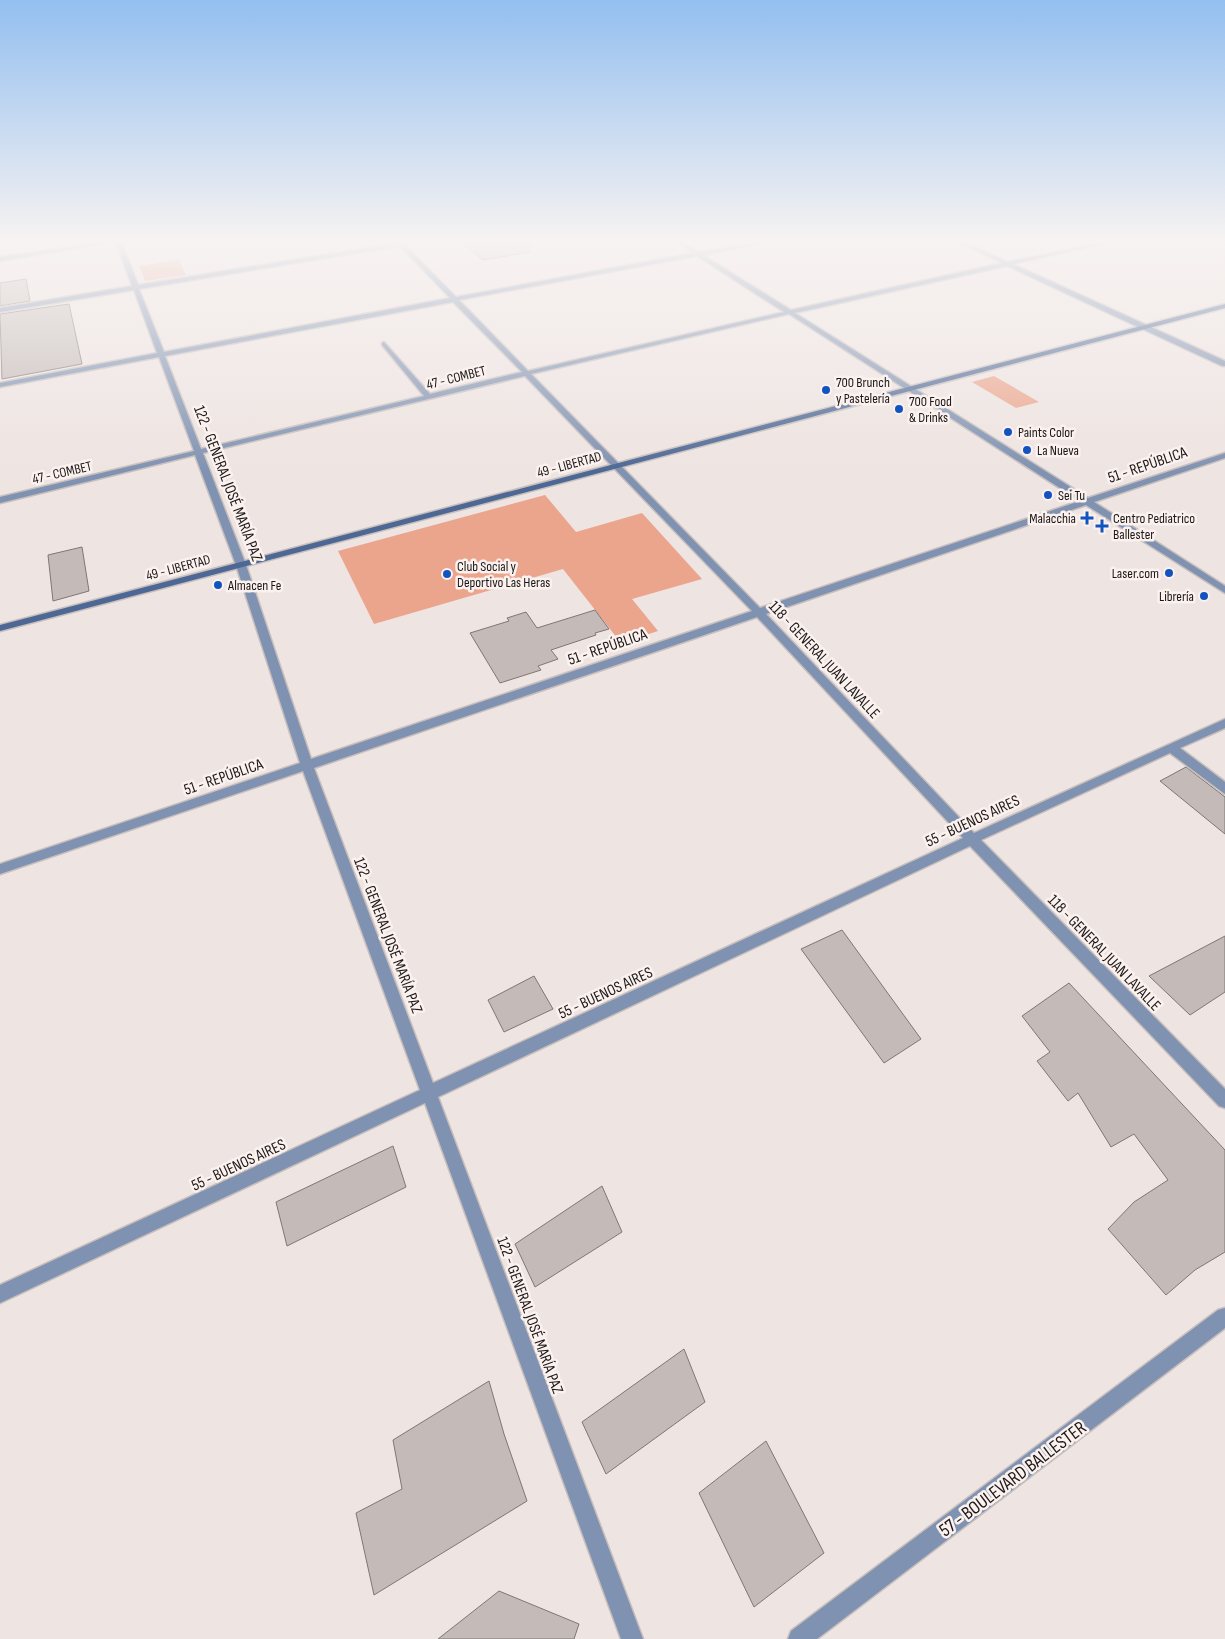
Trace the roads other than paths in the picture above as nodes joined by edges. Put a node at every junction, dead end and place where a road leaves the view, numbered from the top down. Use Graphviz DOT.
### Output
graph roads {
  1 [pos="148,319"];
  2 [pos="345,319"];
  3 [pos="474,319"];
  4 [pos="757,319"];
  5 [pos="801,319"];
  6 [pos="1130,319"];
  7 [pos="1174,319"];
  8 [pos="1146,327"];
  9 [pos="384,344"];
  10 [pos="162,354"];
  11 [pos="1225,364"];
  12 [pos="526,373"];
  13 [pos="0,385"];
  14 [pos="910,389"];
  15 [pos="429,397"];
  16 [pos="199,452"];
  17 [pos="1225,455"];
  18 [pos="615,466"];
  19 [pos="0,500"];
  20 [pos="1086,502"];
  21 [pos="241,564"];
  22 [pos="1225,590"];
  23 [pos="758,612"];
  24 [pos="0,628"];
  25 [pos="1225,724"];
  26 [pos="1173,749"];
  27 [pos="307,765"];
  28 [pos="1225,789"];
  29 [pos="972,839"];
  30 [pos="0,869"];
  31 [pos="430,1094"];
  32 [pos="1225,1100"];
  33 [pos="0,1294"];
  34 [pos="1225,1317"];
  35 [pos="632,1639"];
  36 [pos="799,1639"];
  1 -- 10 [label="street, 122 - GENERAL JOSÉ MARÍA PAZ"];
  2 -- 10 [label="street"];
  3 -- 12 [label="street, 118 - GENERAL JUAN LAVALLE"];
  4 -- 12 [label="street, 47 - COMBET"];
  5 -- 14 [label="street"];
  6 -- 8 [label="street"];
  7 -- 8 [label="street, 49 - LIBERTAD"];
  8 -- 11 [label="street"];
  8 -- 14 [label="street, 49 - LIBERTAD"];
  9 -- 15 [label="street"];
  10 -- 13 [label="street"];
  10 -- 16 [label="street, 122 - GENERAL JOSÉ MARÍA PAZ"];
  12 -- 15 [label="street, 47 - COMBET"];
  12 -- 18 [label="street, 118 - GENERAL JUAN LAVALLE"];
  14 -- 18 [label="street, 49 - LIBERTAD"];
  14 -- 20 [label="street"];
  15 -- 16 [label="street, 47 - COMBET"];
  16 -- 19 [label="street, 47 - COMBET"];
  16 -- 21 [label="street, 122 - GENERAL JOSÉ MARÍA PAZ"];
  17 -- 20 [label="street, 51 - REPÚBLICA"];
  18 -- 21 [label="street, 49 - LIBERTAD"];
  18 -- 23 [label="street, 118 - GENERAL JUAN LAVALLE"];
  20 -- 22 [label="street"];
  20 -- 23 [label="street, 51 - REPÚBLICA"];
  21 -- 24 [label="street, 49 - LIBERTAD"];
  21 -- 27 [label="street, 122 - GENERAL JOSÉ MARÍA PAZ"];
  23 -- 27 [label="street, 51 - REPÚBLICA"];
  23 -- 29 [label="street, 118 - GENERAL JUAN LAVALLE"];
  25 -- 26 [label="street, 55 - BUENOS AIRES"];
  26 -- 28 [label="street"];
  26 -- 29 [label="street, 55 - BUENOS AIRES"];
  27 -- 30 [label="street, 51 - REPÚBLICA"];
  27 -- 31 [label="street, 122 - GENERAL JOSÉ MARÍA PAZ"];
  29 -- 31 [label="street, 55 - BUENOS AIRES"];
  29 -- 32 [label="street, 118 - GENERAL JUAN LAVALLE"];
  31 -- 33 [label="street, 55 - BUENOS AIRES"];
  31 -- 35 [label="street, 122 - GENERAL JOSÉ MARÍA PAZ"];
  34 -- 36 [label="street, 57 - BOULEVARD BALLESTER"];
}
